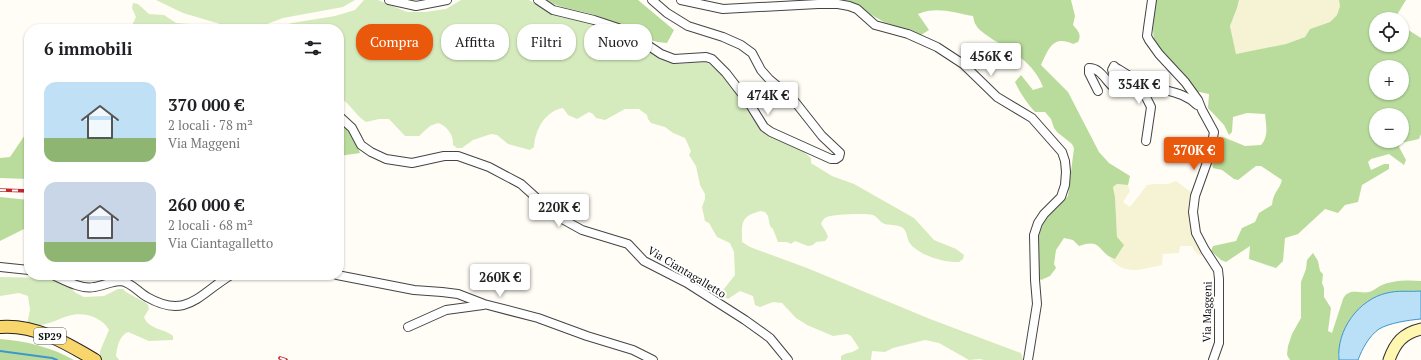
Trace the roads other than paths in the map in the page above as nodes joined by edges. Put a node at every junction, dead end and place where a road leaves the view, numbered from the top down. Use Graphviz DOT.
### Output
graph roads {
  1 [pos="390,0"];
  2 [pos="447,0"];
  3 [pos="538,0"];
  4 [pos="652,0"];
  5 [pos="681,0"];
  6 [pos="1152,0"];
  7 [pos="1130,77"];
  8 [pos="1098,91"];
  9 [pos="1202,110"];
  10 [pos="344,121"];
  11 [pos="1146,142"];
  12 [pos="0,267"];
  13 [pos="24,269"];
  14 [pos="344,276"];
  15 [pos="66,280"];
  16 [pos="224,280"];
  17 [pos="484,304"];
  18 [pos="0,327"];
  19 [pos="408,327"];
  20 [pos="1421,329"];
  21 [pos="95,360"];
  22 [pos="653,360"];
  23 [pos="788,360"];
  24 [pos="1028,360"];
  25 [pos="1213,360"];
  26 [pos="1390,360"];
  1 -- 2 [label="street"];
  3 -- 4 [label="street"];
  5 -- 24 [label="street"];
  6 -- 9 [label="street, Via Maggeni"];
  7 -- 8 [label="street, Via Maggeni"];
  7 -- 9 [label="street, Via Maggeni"];
  7 -- 11 [label="street, Via Maggeni"];
  9 -- 25 [label="street, Via Maggeni"];
  10 -- 23 [label="street, Via Ciantagalletto"];
  12 -- 13 [label="street"];
  14 -- 17 [label="street"];
  15 -- 16 [label="street"];
  17 -- 19 [label="street"];
  17 -- 22 [label="street"];
  18 -- 21 [label="main road, SP29"];
  20 -- 26 [label="main road"];
}
